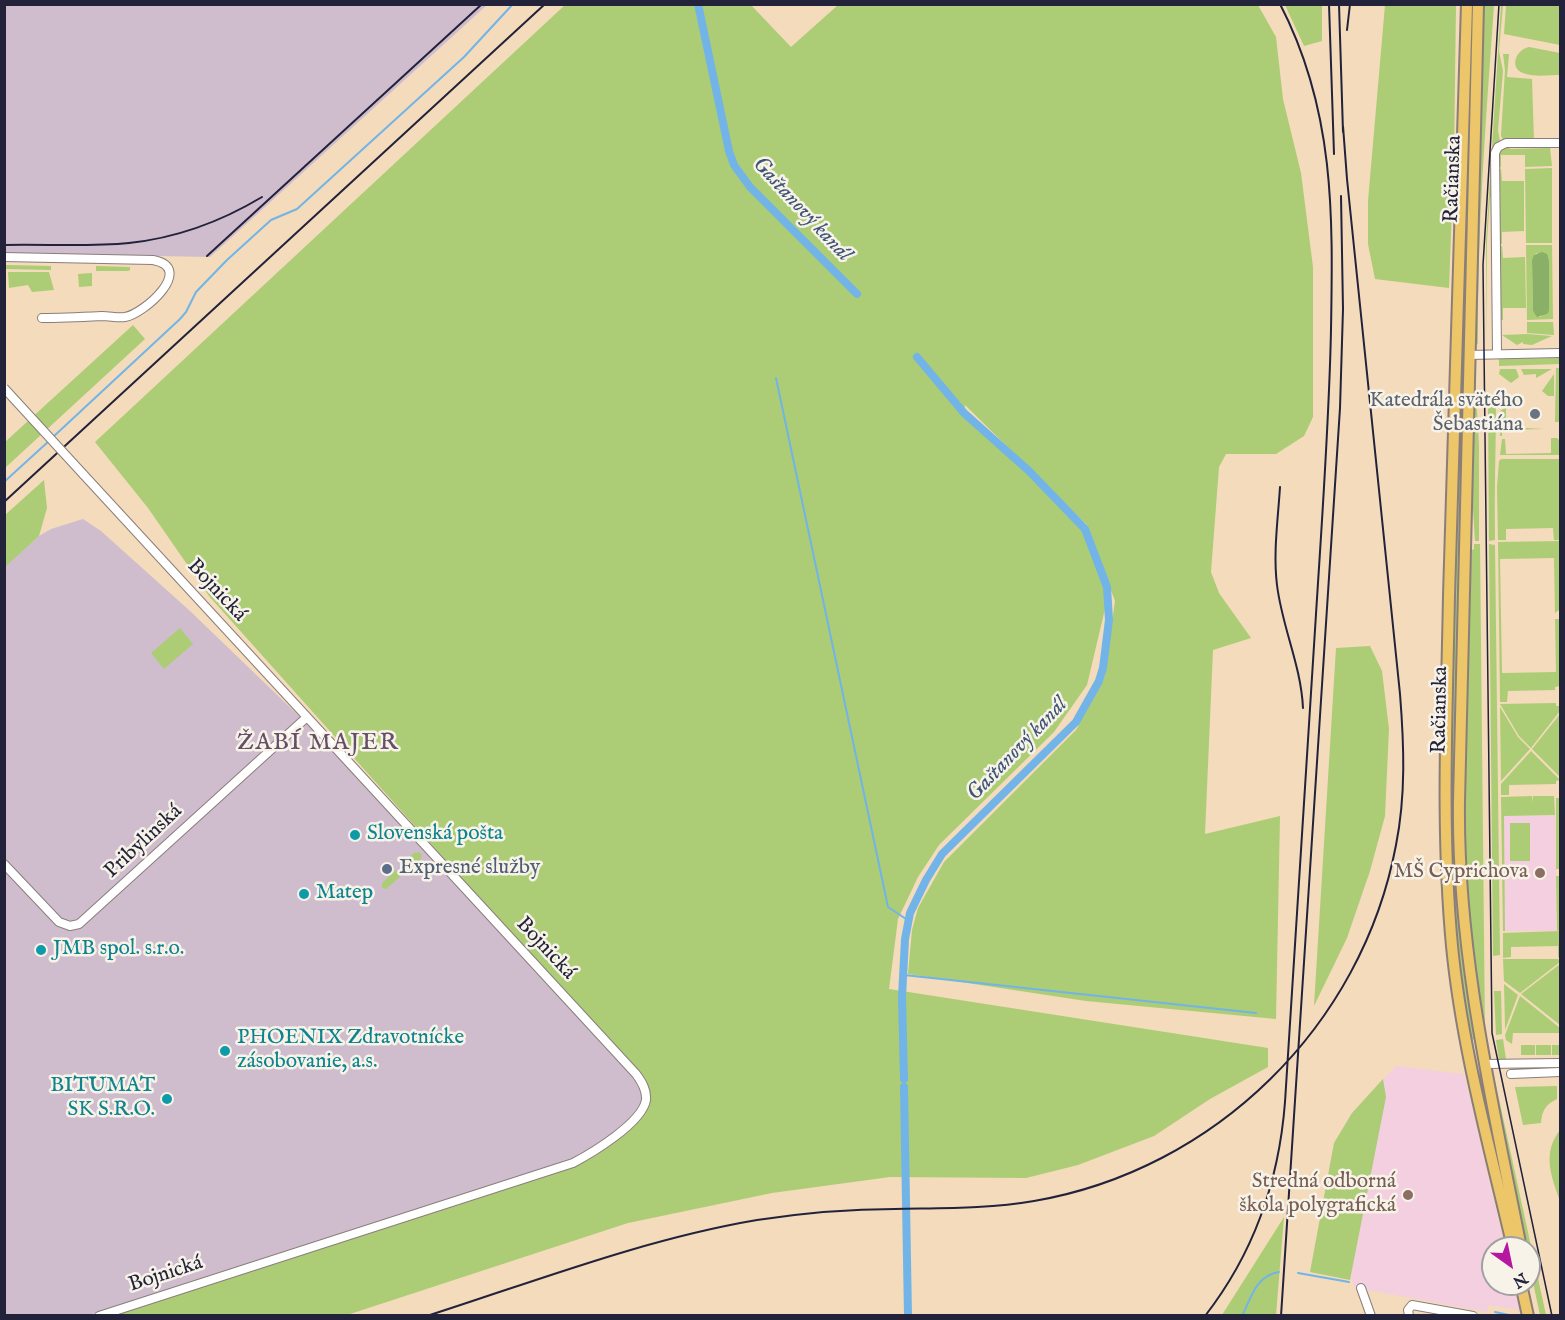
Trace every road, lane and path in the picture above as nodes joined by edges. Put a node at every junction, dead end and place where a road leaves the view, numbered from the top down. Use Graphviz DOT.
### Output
graph roads {
  1 [pos="1467,4"];
  2 [pos="1478,4"];
  3 [pos="1560,143"];
  4 [pos="4,257"];
  5 [pos="42,318"];
  6 [pos="1455,333"];
  7 [pos="1560,353"];
  8 [pos="1497,354"];
  9 [pos="1469,355"];
  10 [pos="1455,371"];
  11 [pos="4,388"];
  12 [pos="307,717"];
  13 [pos="4,864"];
  14 [pos="1560,1063"];
  15 [pos="1485,1064"];
  16 [pos="1470,1065"];
  17 [pos="1560,1072"];
  18 [pos="1511,1074"];
  19 [pos="1510,1236"];
  20 [pos="1519,1236"];
  21 [pos="1361,1288"];
  22 [pos="1524,1296"];
  23 [pos="1531,1296"];
  24 [pos="99,1316"];
  25 [pos="1371,1316"];
  26 [pos="1408,1316"];
  27 [pos="1473,1316"];
  28 [pos="1528,1316"];
  29 [pos="1535,1316"];
  1 -- 6 [label="main road, Račianska"];
  2 -- 9 [label="main road, Račianska"];
  3 -- 8 [label="street, Račianska"];
  4 -- 5 [label="street"];
  6 -- 9 [label="main road"];
  6 -- 10 [label="main road, Račianska"];
  7 -- 8 [label="street"];
  8 -- 9 [label="street"];
  9 -- 10 [label="main road"];
  9 -- 15 [label="main road, Račianska"];
  10 -- 16 [label="main road, Račianska"];
  11 -- 12 [label="street, Bojnická, bridge"];
  12 -- 13 [label="street, Pribylinská"];
  12 -- 24 [label="street, Bojnická"];
  14 -- 15 [label="street"];
  15 -- 16 [label="main road"];
  15 -- 20 [label="main road, Račianska"];
  16 -- 19 [label="main road, Račianska"];
  17 -- 18 [label="street"];
  21 -- 25 [label="street"];
  22 -- 28 [label="main road"];
  23 -- 29 [label="main road"];
  26 -- 27 [label="street"];
}
